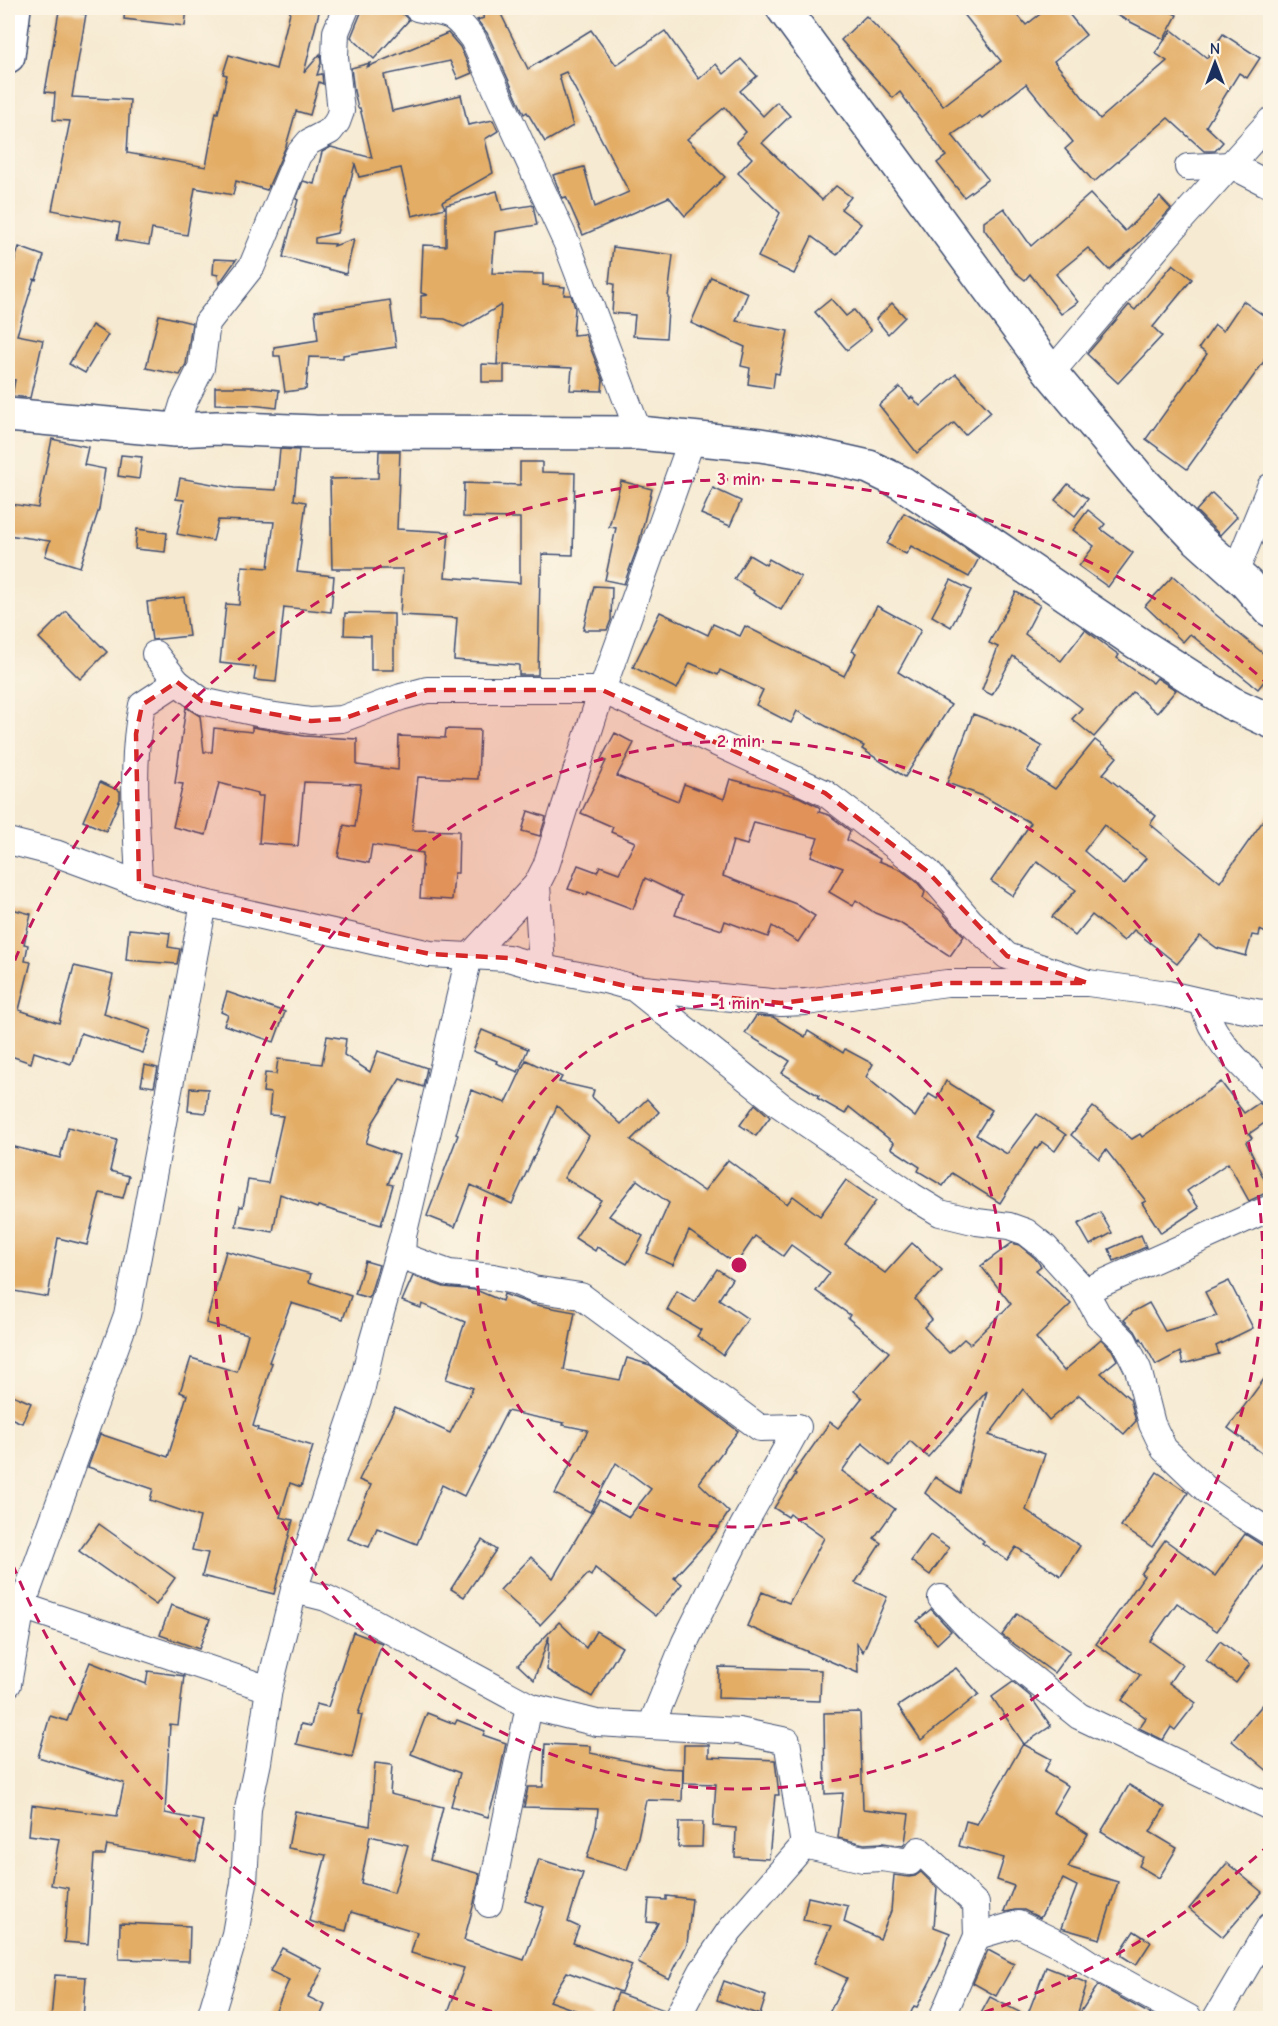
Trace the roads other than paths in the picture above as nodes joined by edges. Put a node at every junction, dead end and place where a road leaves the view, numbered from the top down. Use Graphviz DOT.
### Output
graph roads {
  1 [pos="14,8"];
  2 [pos="346,8"];
  3 [pos="417,8"];
  4 [pos="783,8"];
  5 [pos="8,56"];
  6 [pos="1270,121"];
  7 [pos="1231,165"];
  8 [pos="1188,166"];
  9 [pos="1270,185"];
  10 [pos="1051,373"];
  11 [pos="8,415"];
  12 [pos="175,430"];
  13 [pos="639,433"];
  14 [pos="692,439"];
  15 [pos="1270,487"];
  16 [pos="1235,573"];
  17 [pos="1270,610"];
  18 [pos="155,654"];
  19 [pos="177,682"];
  20 [pos="602,690"];
  21 [pos="1270,721"];
  22 [pos="8,841"];
  23 [pos="139,884"];
  24 [pos="537,884"];
  25 [pos="204,903"];
  26 [pos="469,957"];
  27 [pos="542,968"];
  28 [pos="1088,983"];
  29 [pos="634,988"];
  30 [pos="1203,1002"];
  31 [pos="1270,1012"];
  32 [pos="1270,1093"];
  33 [pos="1270,1208"];
  34 [pos="403,1236"];
  35 [pos="1085,1291"];
  36 [pos="1270,1532"];
  37 [pos="294,1590"];
  38 [pos="941,1598"];
  39 [pos="15,1605"];
  40 [pos="8,1684"];
  41 [pos="269,1689"];
  42 [pos="529,1706"];
  43 [pos="651,1726"];
  44 [pos="1270,1807"];
  45 [pos="804,1845"];
  46 [pos="489,1904"];
  47 [pos="976,1904"];
  48 [pos="1018,1923"];
  49 [pos="977,1936"];
  50 [pos="1268,1939"];
  51 [pos="210,2019"];
  52 [pos="677,2019"];
  53 [pos="942,2019"];
  54 [pos="1189,2019"];
  55 [pos="1216,2019"];
  1 -- 5 [label="street"];
  2 -- 12 [label="street"];
  3 -- 13 [label="street"];
  4 -- 10 [label="street"];
  6 -- 7 [label="street"];
  7 -- 8 [label="street"];
  7 -- 9 [label="street"];
  7 -- 10 [label="street"];
  10 -- 16 [label="street"];
  11 -- 12 [label="street"];
  12 -- 13 [label="street"];
  13 -- 14 [label="street"];
  14 -- 20 [label="street"];
  14 -- 21 [label="street"];
  15 -- 16 [label="street"];
  16 -- 17 [label="street"];
  18 -- 19 [label="street"];
  19 -- 20 [label="street"];
  19 -- 23 [label="street"];
  20 -- 24 [label="street"];
  20 -- 28 [label="street"];
  22 -- 23 [label="street"];
  23 -- 25 [label="street"];
  24 -- 26 [label="street"];
  24 -- 27 [label="street"];
  25 -- 26 [label="street"];
  25 -- 39 [label="street"];
  26 -- 27 [label="street"];
  26 -- 34 [label="street"];
  27 -- 29 [label="street"];
  28 -- 29 [label="street"];
  28 -- 30 [label="street"];
  29 -- 35 [label="street"];
  30 -- 31 [label="street"];
  30 -- 32 [label="street"];
  33 -- 35 [label="street"];
  34 -- 37 [label="street"];
  34 -- 43 [label="street"];
  35 -- 36 [label="street"];
  37 -- 41 [label="street"];
  37 -- 42 [label="street"];
  38 -- 44 [label="street"];
  39 -- 40 [label="street"];
  39 -- 41 [label="street"];
  41 -- 51 [label="street"];
  42 -- 43 [label="street"];
  42 -- 46 [label="street"];
  43 -- 45 [label="street"];
  45 -- 47 [label="street"];
  45 -- 52 [label="street"];
  47 -- 48 [label="street"];
  47 -- 49 [label="street"];
  48 -- 49 [label="street"];
  48 -- 54 [label="street"];
  49 -- 53 [label="street"];
  50 -- 55 [label="street"];
}
